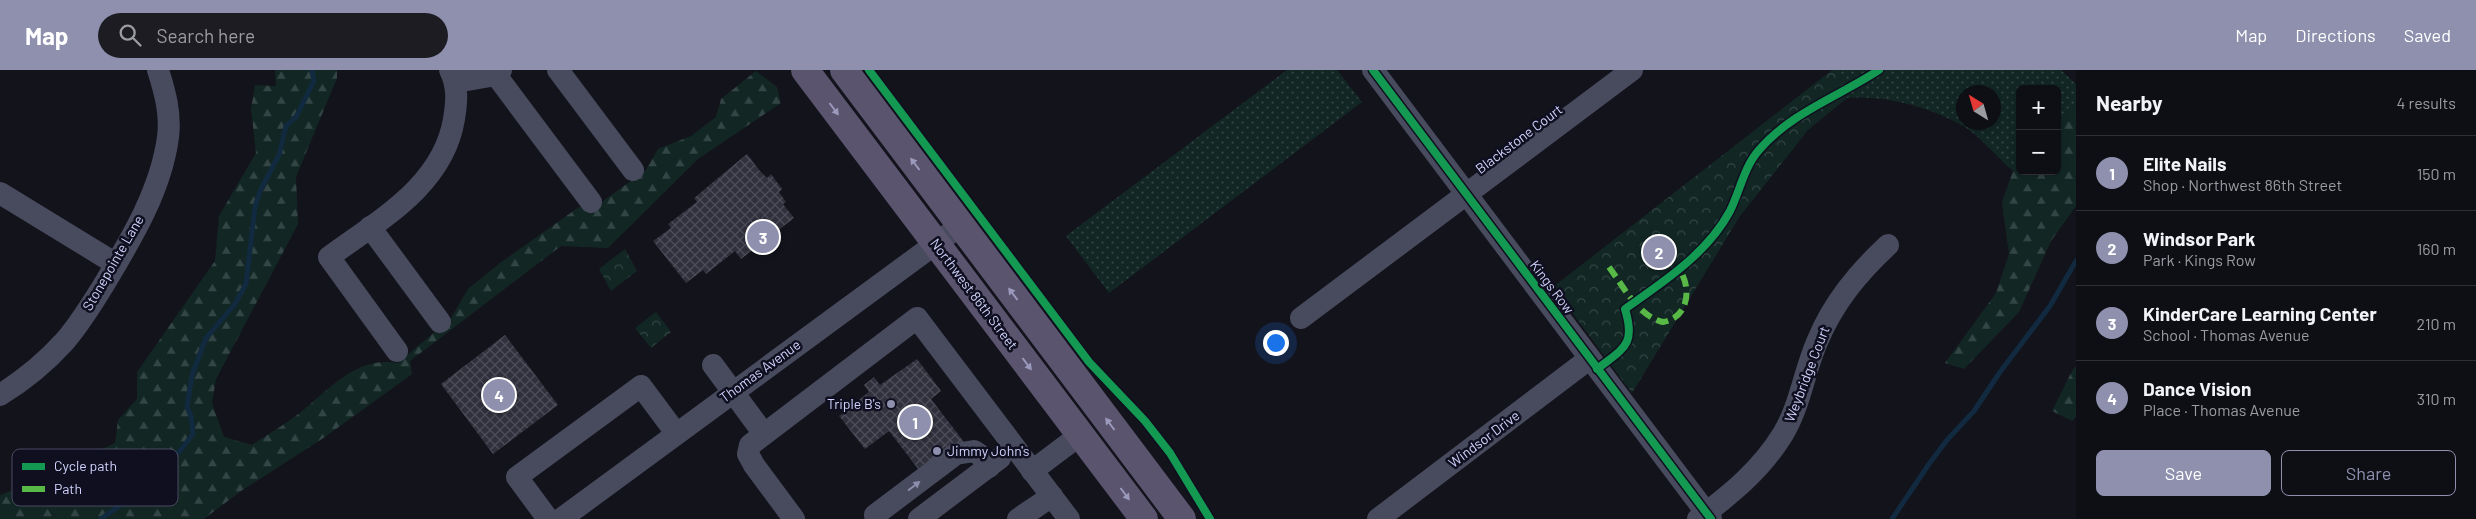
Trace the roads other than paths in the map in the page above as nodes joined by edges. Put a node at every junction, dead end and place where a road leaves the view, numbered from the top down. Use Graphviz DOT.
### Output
graph roads {
  1 [pos="158,70"];
  2 [pos="558,70"];
  3 [pos="805,70"];
  4 [pos="844,70"];
  5 [pos="1373,70"];
  6 [pos="1632,70"];
  7 [pos="499,72"];
  8 [pos="453,76"];
  9 [pos="633,170"];
  10 [pos="0,193"];
  11 [pos="1467,194"];
  12 [pos="591,202"];
  13 [pos="961,224"];
  14 [pos="370,226"];
  15 [pos="936,243"];
  16 [pos="1888,245"];
  17 [pos="116,264"];
  18 [pos="1301,318"];
  19 [pos="440,322"];
  20 [pos="397,351"];
  21 [pos="1590,359"];
  22 [pos="713,365"];
  23 [pos="732,391"];
  24 [pos="0,395"];
  25 [pos="676,433"];
  26 [pos="764,434"];
  27 [pos="1080,435"];
  28 [pos="1014,447"];
  29 [pos="989,466"];
  30 [pos="1032,471"];
  31 [pos="1052,496"];
  32 [pos="874,515"];
  33 [pos="1705,517"];
  34 [pos="548,519"];
  35 [pos="561,519"];
  36 [pos="794,519"];
  37 [pos="919,519"];
  38 [pos="1018,519"];
  39 [pos="1069,519"];
  40 [pos="1144,519"];
  41 [pos="1182,519"];
  42 [pos="1378,519"];
  1 -- 17 [label="street, Stonepointe Lane"];
  2 -- 9 [label="street"];
  3 -- 15 [label="main road, Northwest 86th Street, one-way"];
  13 -- 4 [label="main road, one-way"];
  5 -- 11 [label="street, Kings Row"];
  6 -- 11 [label="street, Blackstone Court"];
  7 -- 8 [label="street"];
  7 -- 12 [label="street"];
  8 -- 14 [label="street"];
  10 -- 17 [label="street"];
  11 -- 18 [label="street, Blackstone Court"];
  11 -- 21 [label="street, Kings Row"];
  13 -- 15 [label="street, Thomas Avenue"];
  41 -- 13 [label="main road, one-way"];
  14 -- 19 [label="street"];
  14 -- 20 [label="street"];
  15 -- 23 [label="street, Thomas Avenue"];
  15 -- 27 [label="main road, Northwest 86th Street, one-way"];
  16 -- 33 [label="street, Weybridge Court"];
  17 -- 24 [label="street, Stonepointe Lane"];
  21 -- 33 [label="street, Kings Row"];
  21 -- 42 [label="street, Windsor Drive"];
  22 -- 23 [label="street"];
  23 -- 25 [label="street, Thomas Avenue"];
  23 -- 26 [label="street"];
  25 -- 34 [label="street"];
  25 -- 35 [label="street, Thomas Avenue"];
  26 -- 28 [label="street"];
  26 -- 36 [label="street"];
  27 -- 30 [label="street"];
  27 -- 40 [label="main road, Northwest 86th Street, one-way"];
  28 -- 29 [label="street"];
  28 -- 30 [label="street"];
  32 -- 29 [label="street, one-way"];
  29 -- 37 [label="street"];
  30 -- 31 [label="street"];
  31 -- 38 [label="street"];
  31 -- 39 [label="street"];
}
